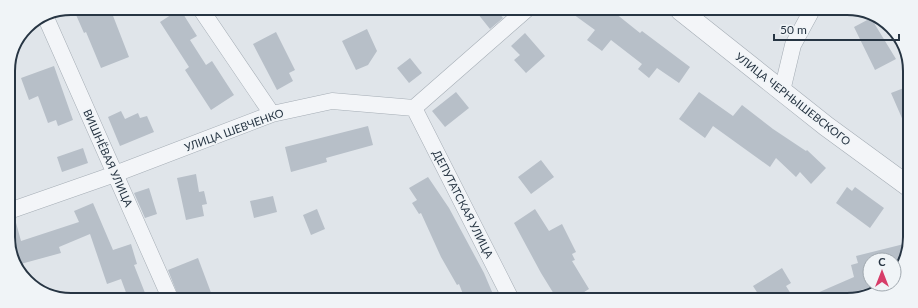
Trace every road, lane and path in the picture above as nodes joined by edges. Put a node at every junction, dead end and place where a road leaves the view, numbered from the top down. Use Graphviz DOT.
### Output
graph roads {
  1 [pos="205,15"];
  2 [pos="520,15"];
  3 [pos="686,15"];
  4 [pos="809,15"];
  5 [pos="47,20"];
  6 [pos="782,91"];
  7 [pos="414,108"];
  8 [pos="272,114"];
  9 [pos="115,174"];
  10 [pos="903,182"];
  11 [pos="15,209"];
  12 [pos="168,293"];
  13 [pos="508,293"];
  1 -- 8 [label="street"];
  2 -- 7 [label="street"];
  3 -- 6 [label="street, УЛИЦА ЧЕРНЫШЕВСКОГО"];
  4 -- 6 [label="street"];
  5 -- 9 [label="street, ВИШНЁВАЯ УЛИЦА"];
  6 -- 10 [label="street, УЛИЦА ЧЕРНЫШЕВСКОГО"];
  7 -- 8 [label="street, УЛИЦА ШЕВЧЕНКО"];
  7 -- 13 [label="street, ДЕПУТАТСКАЯ УЛИЦА"];
  8 -- 9 [label="street, УЛИЦА ШЕВЧЕНКО"];
  9 -- 11 [label="street, УЛИЦА ШЕВЧЕНКО"];
  9 -- 12 [label="street, ВИШНЁВАЯ УЛИЦА"];
}
